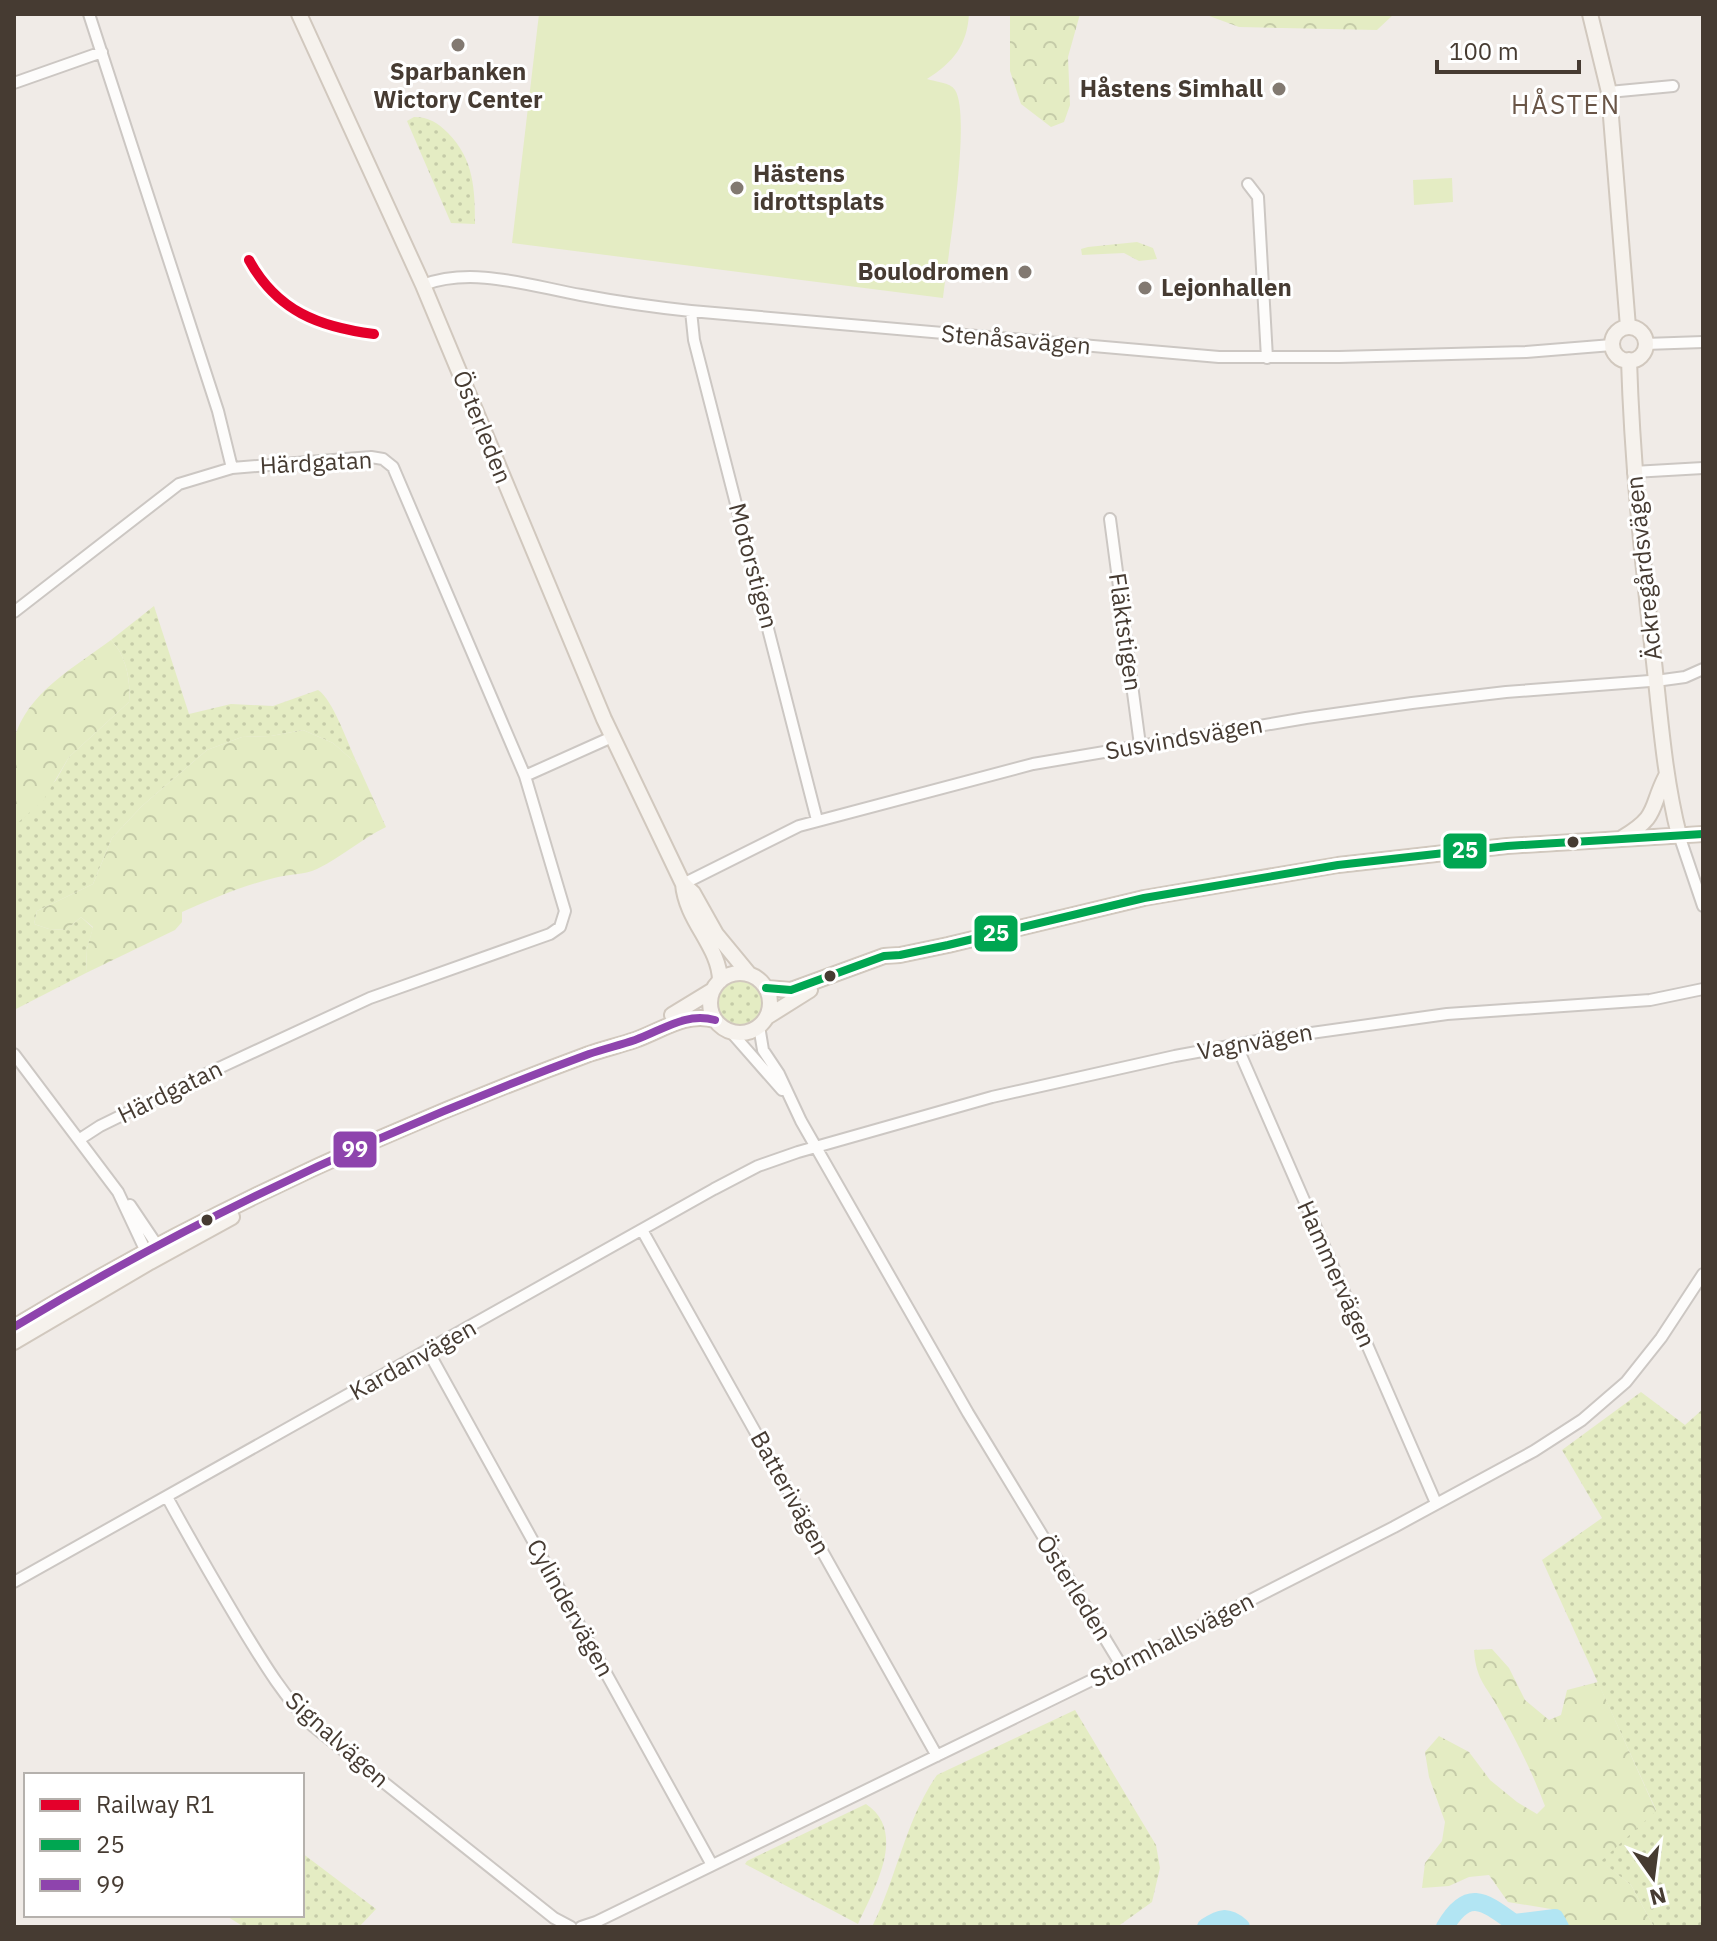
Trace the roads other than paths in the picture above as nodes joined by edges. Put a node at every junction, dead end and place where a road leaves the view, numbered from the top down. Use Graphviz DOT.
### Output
graph roads {
  1 [pos="89,14"];
  2 [pos="299,14"];
  3 [pos="1590,14"];
  4 [pos="102,52"];
  5 [pos="14,83"];
  6 [pos="1673,86"];
  7 [pos="1609,92"];
  8 [pos="1248,184"];
  9 [pos="423,285"];
  10 [pos="691,311"];
  11 [pos="1628,327"];
  12 [pos="1703,342"];
  13 [pos="1645,344"];
  14 [pos="1612,345"];
  15 [pos="1267,358"];
  16 [pos="1629,360"];
  17 [pos="232,468"];
  18 [pos="1703,468"];
  19 [pos="1633,472"];
  20 [pos="1110,519"];
  21 [pos="14,612"];
  22 [pos="1703,669"];
  23 [pos="1656,681"];
  24 [pos="612,737"];
  25 [pos="1140,745"];
  26 [pos="525,776"];
  27 [pos="1666,776"];
  28 [pos="817,820"];
  29 [pos="1703,834"];
  30 [pos="1679,835"];
  31 [pos="1620,840"];
  32 [pos="683,884"];
  33 [pos="1703,906"];
  34 [pos="900,955"];
  35 [pos="749,974"];
  36 [pos="716,986"];
  37 [pos="766,988"];
  38 [pos="1703,989"];
  39 [pos="715,1020"];
  40 [pos="763,1022"];
  41 [pos="731,1032"];
  42 [pos="1236,1044"];
  43 [pos="592,1053"];
  44 [pos="14,1054"];
  45 [pos="786,1095"];
  46 [pos="80,1139"];
  47 [pos="816,1147"];
  48 [pos="642,1230"];
  49 [pos="154,1253"];
  50 [pos="1703,1274"];
  51 [pos="14,1327"];
  52 [pos="14,1342"];
  53 [pos="428,1351"];
  54 [pos="167,1497"];
  55 [pos="1436,1503"];
  56 [pos="14,1582"];
  57 [pos="1121,1665"];
  58 [pos="937,1756"];
  59 [pos="712,1865"];
  60 [pos="571,1927"];
  61 [pos="581,1927"];
  1 -- 4 [label="street, Härdgatan"];
  2 -- 9 [label="main road, Österleden"];
  3 -- 7 [label="main road"];
  4 -- 5 [label="street"];
  4 -- 17 [label="street, Härdgatan"];
  6 -- 7 [label="street"];
  7 -- 11 [label="main road"];
  8 -- 15 [label="street"];
  9 -- 10 [label="street, Stenåsavägen"];
  9 -- 24 [label="main road, Österleden"];
  10 -- 15 [label="street, Stenåsavägen"];
  10 -- 28 [label="street, Motorstigen"];
  11 -- 13 [label="main road"];
  11 -- 14 [label="main road"];
  12 -- 13 [label="street"];
  13 -- 16 [label="main road"];
  14 -- 15 [label="street, Stenåsavägen"];
  14 -- 16 [label="main road"];
  16 -- 19 [label="main road, Äckregårdsvägen"];
  17 -- 21 [label="street"];
  17 -- 26 [label="street, Härdgatan"];
  18 -- 19 [label="street"];
  19 -- 23 [label="main road, Äckregårdsvägen"];
  20 -- 25 [label="street, Fläktstigen"];
  22 -- 23 [label="street, Susvindsvägen"];
  23 -- 25 [label="street, Susvindsvägen"];
  23 -- 27 [label="main road, Äckregårdsvägen"];
  24 -- 26 [label="street"];
  24 -- 32 [label="main road, Österleden"];
  25 -- 28 [label="street, Susvindsvägen"];
  26 -- 46 [label="street, Härdgatan"];
  27 -- 30 [label="main road, Äckregårdsvägen"];
  27 -- 31 [label="main road, Äckregårdsvägen"];
  28 -- 32 [label="street, Susvindsvägen"];
  29 -- 30 [label="main road"];
  30 -- 31 [label="main road"];
  30 -- 33 [label="street"];
  31 -- 34 [label="main road"];
  32 -- 35 [label="main road, Österleden"];
  32 -- 36 [label="main road, Österleden"];
  34 -- 37 [label="main road"];
  34 -- 40 [label="main road"];
  35 -- 36 [label="main road"];
  35 -- 37 [label="main road"];
  36 -- 39 [label="main road"];
  36 -- 43 [label="main road"];
  37 -- 40 [label="main road"];
  38 -- 42 [label="street, Vagnvägen"];
  39 -- 41 [label="main road"];
  39 -- 43 [label="main road"];
  40 -- 41 [label="main road"];
  40 -- 45 [label="street, Österleden"];
  41 -- 45 [label="street, Österleden"];
  42 -- 47 [label="street, Vagnvägen"];
  42 -- 55 [label="street, Hammervägen"];
  43 -- 49 [label="main road"];
  44 -- 46 [label="street"];
  45 -- 47 [label="street, Österleden"];
  46 -- 49 [label="street"];
  47 -- 48 [label="street, Kardanvägen"];
  47 -- 57 [label="street, Österleden"];
  48 -- 53 [label="street, Kardanvägen"];
  48 -- 58 [label="street, Batterivägen"];
  49 -- 51 [label="main road"];
  49 -- 52 [label="main road"];
  50 -- 55 [label="street, Stormhallsvägen"];
  53 -- 54 [label="street, Kardanvägen"];
  53 -- 59 [label="street, Cylindervägen"];
  54 -- 56 [label="street, Kardanvägen"];
  54 -- 60 [label="street, Signalvägen"];
  55 -- 57 [label="street, Stormhallsvägen"];
  57 -- 58 [label="street, Stormhallsvägen"];
  58 -- 59 [label="street, Stormhallsvägen"];
  59 -- 61 [label="street, Stormhallsvägen"];
}
